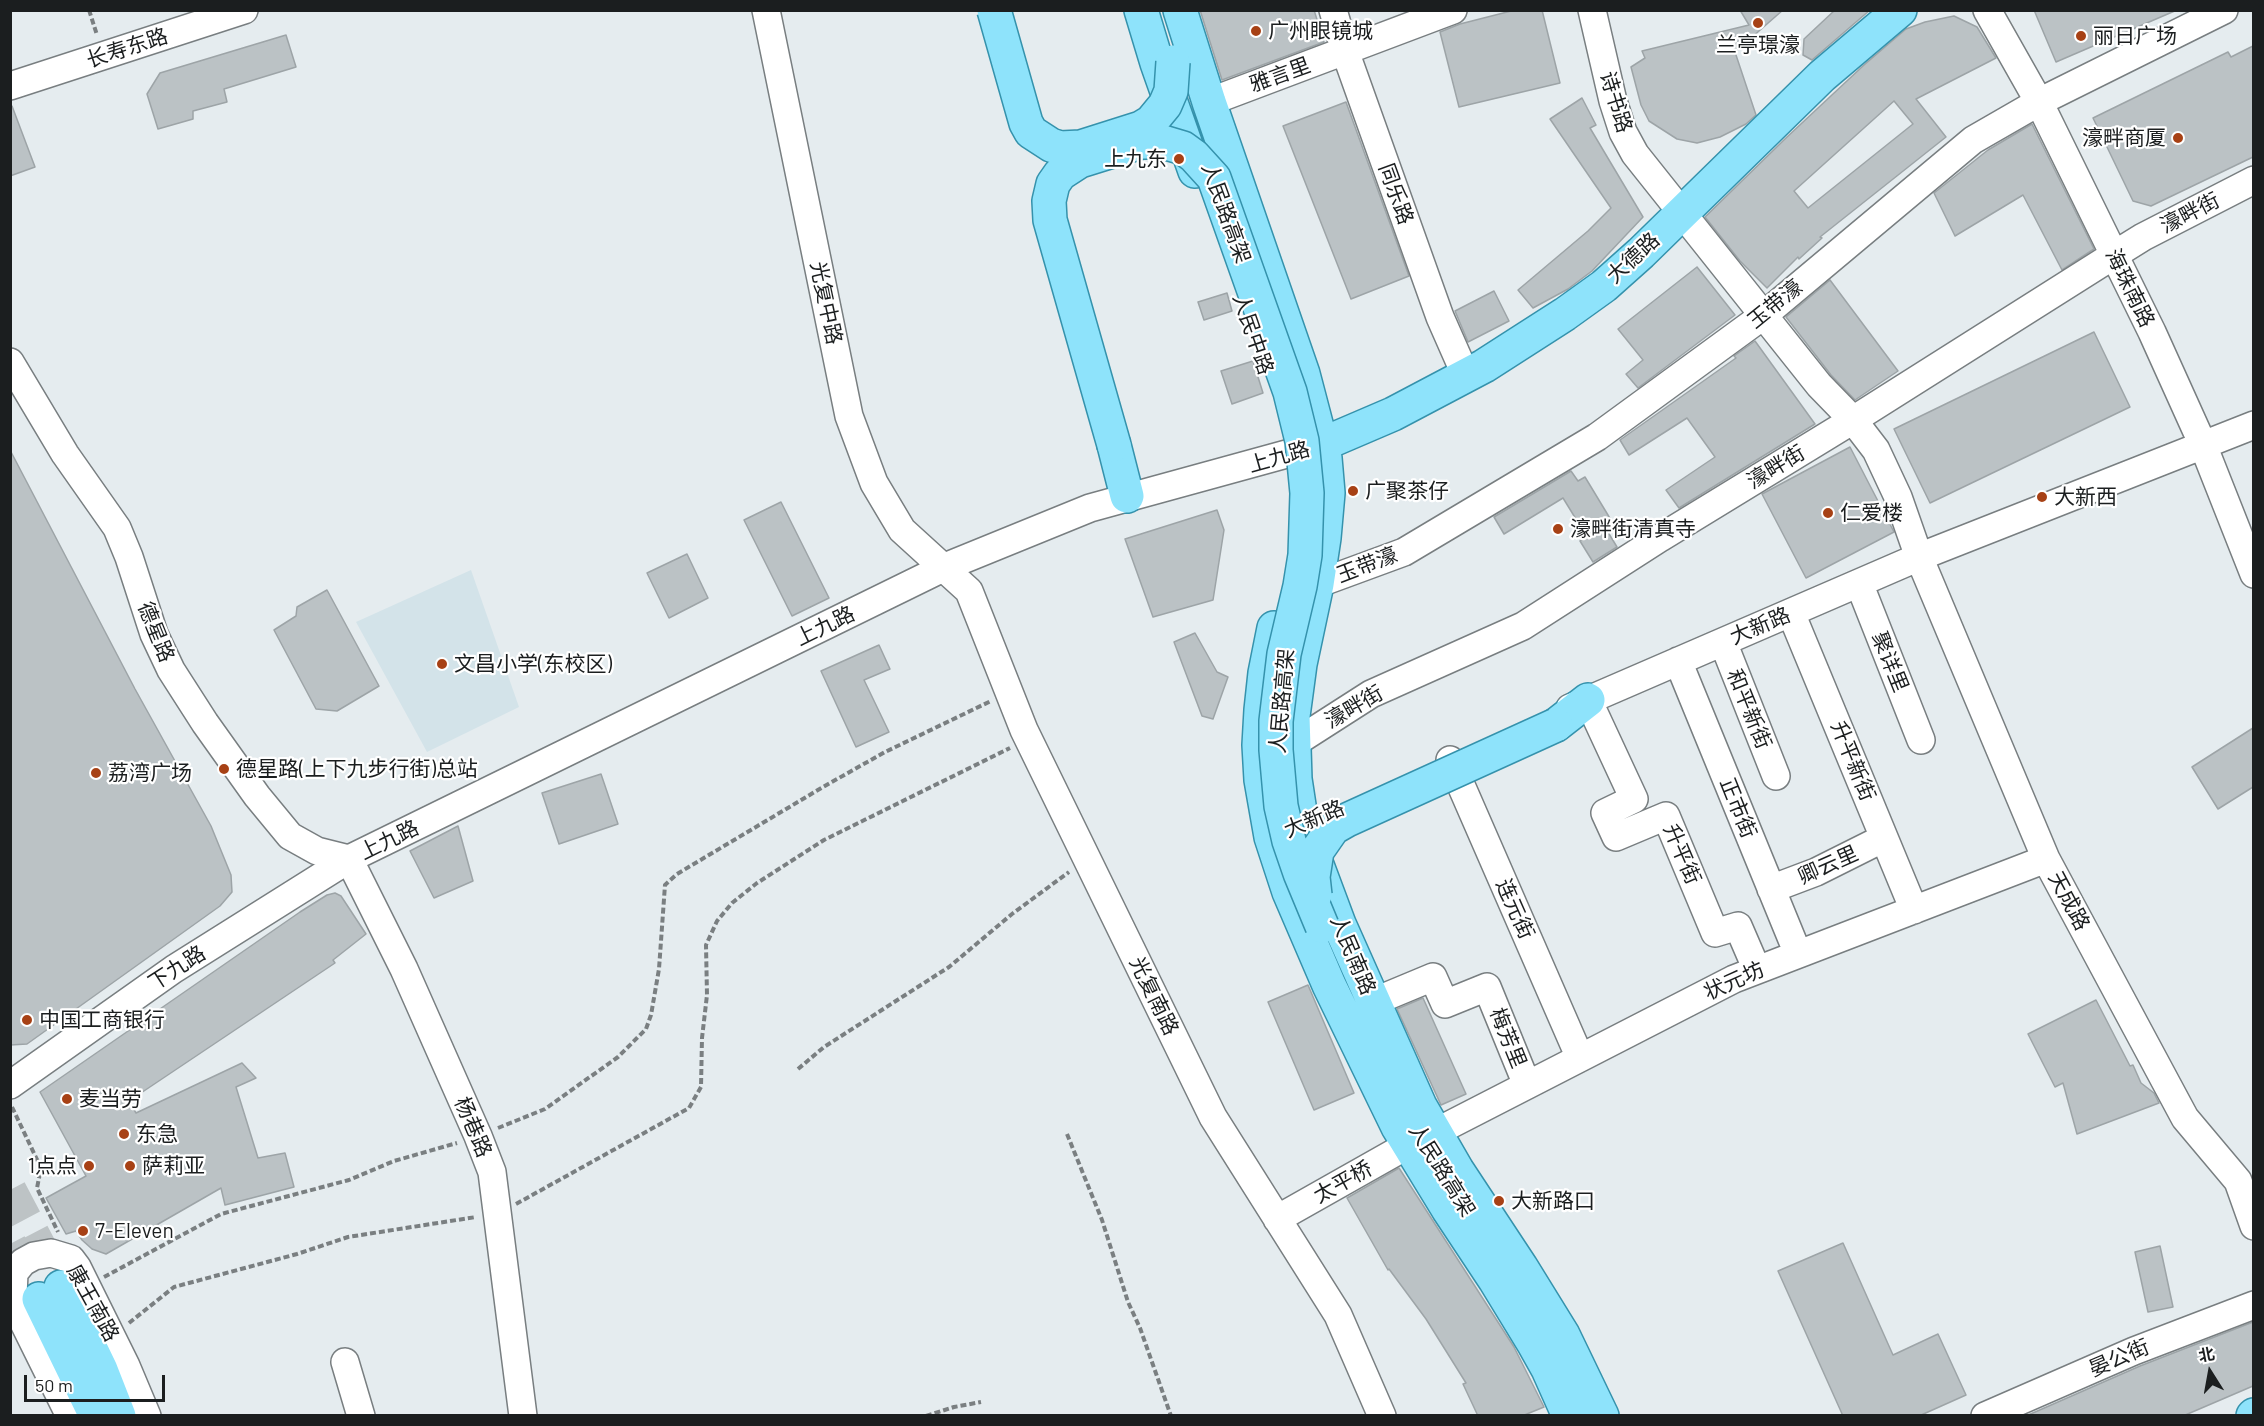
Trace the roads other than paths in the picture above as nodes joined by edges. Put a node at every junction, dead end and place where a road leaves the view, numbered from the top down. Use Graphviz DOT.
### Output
graph roads {
  1 [pos="244,10"];
  2 [pos="766,10"];
  3 [pos="994,10"];
  4 [pos="1141,10"];
  5 [pos="1158,10"];
  6 [pos="1180,10"];
  7 [pos="1333,10"];
  8 [pos="1453,10"];
  9 [pos="1592,10"];
  10 [pos="1900,10"];
  11 [pos="1987,10"];
  12 [pos="2224,10"];
  13 [pos="1345,51"];
  14 [pos="1173,62"];
  15 [pos="10,86"];
  16 [pos="1209,102"];
  17 [pos="2039,102"];
  18 [pos="1214,178"];
  19 [pos="2253,180"];
  20 [pos="1682,212"];
  21 [pos="2114,255"];
  22 [pos="1764,315"];
  23 [pos="10,362"];
  24 [pos="1466,376"];
  25 [pos="1853,420"];
  26 [pos="2253,425"];
  27 [pos="1323,444"];
  28 [pos="2202,445"];
  29 [pos="1288,454"];
  30 [pos="1127,496"];
  31 [pos="1919,557"];
  32 [pos="945,567"];
  33 [pos="2253,574"];
  34 [pos="1859,583"];
  35 [pos="1317,584"];
  36 [pos="1791,612"];
  37 [pos="1723,642"];
  38 [pos="1678,661"];
  39 [pos="1588,700"];
  40 [pos="1921,740"];
  41 [pos="1293,744"];
  42 [pos="1450,760"];
  43 [pos="1776,776"];
  44 [pos="1302,825"];
  45 [pos="1271,837"];
  46 [pos="1884,838"];
  47 [pos="349,859"];
  48 [pos="2046,859"];
  49 [pos="1771,889"];
  50 [pos="1914,910"];
  51 [pos="1322,926"];
  52 [pos="1798,954"];
  53 [pos="1757,970"];
  54 [pos="1373,1002"];
  55 [pos="1580,1058"];
  56 [pos="10,1085"];
  57 [pos="1527,1085"];
  58 [pos="1421,1139"];
  59 [pos="2246,1177"];
  60 [pos="1277,1219"];
  61 [pos="2253,1226"];
  62 [pos="65,1283"];
  63 [pos="2253,1305"];
  64 [pos="345,1362"];
  65 [pos="2253,1408"];
  66 [pos="70,1416"];
  67 [pos="96,1416"];
  68 [pos="119,1416"];
  69 [pos="147,1416"];
  70 [pos="361,1416"];
  71 [pos="523,1416"];
  72 [pos="1382,1416"];
  73 [pos="1569,1416"];
  74 [pos="1586,1416"];
  75 [pos="1602,1416"];
  76 [pos="1985,1416"];
  77 [pos="2243,1416"];
  1 -- 15 [label="street, 长寿东路"];
  2 -- 32 [label="street, 光复中路"];
  3 -- 14 [label="main road, bridge"];
  4 -- 29 [label="main road, 人民中路"];
  5 -- 14 [label="main road, 人民路高架"];
  6 -- 16 [label="main road, 人民中路"];
  7 -- 13 [label="street, 同乐路"];
  8 -- 13 [label="street, 雅言里"];
  9 -- 20 [label="street, 诗书路"];
  10 -- 20 [label="main road, 大德路"];
  11 -- 17 [label="street, 海珠南路"];
  12 -- 17 [label="street, 玉带濠"];
  13 -- 16 [label="street, 雅言里"];
  13 -- 24 [label="street, 同乐路"];
  14 -- 18 [label="main road, 人民路高架, bridge"];
  16 -- 27 [label="main road, 人民中路"];
  17 -- 21 [label="street, 海珠南路"];
  17 -- 22 [label="street, 玉带濠"];
  18 -- 30 [label="main road, bridge"];
  18 -- 51 [label="main road, 人民路高架, bridge"];
  19 -- 21 [label="street, 濠畔街"];
  20 -- 22 [label="street, 诗书路"];
  20 -- 24 [label="main road, 大德路"];
  21 -- 25 [label="street, 濠畔街"];
  21 -- 28 [label="street, 海珠南路"];
  22 -- 25 [label="street, 诗书路"];
  22 -- 35 [label="street, 玉带濠"];
  23 -- 47 [label="street, 德星路"];
  24 -- 27 [label="main road, 大德路"];
  25 -- 31 [label="street, 天成路"];
  25 -- 41 [label="street, 濠畔街"];
  26 -- 28 [label="street, 大新路"];
  27 -- 29 [label="street, 上九路"];
  27 -- 35 [label="main road, 人民南路"];
  28 -- 31 [label="street, 大新路"];
  28 -- 33 [label="street, 海珠南路"];
  29 -- 30 [label="street, 上九路"];
  29 -- 45 [label="main road, 人民南路"];
  30 -- 32 [label="street, 上九路"];
  31 -- 34 [label="street, 大新路"];
  31 -- 48 [label="street, 天成路"];
  32 -- 47 [label="street, 上九路"];
  32 -- 60 [label="street, 光复南路"];
  34 -- 36 [label="street, 大新路"];
  34 -- 40 [label="street, 聚详里"];
  35 -- 41 [label="main road, 人民南路"];
  36 -- 37 [label="street, 大新路"];
  36 -- 46 [label="street, 升平新街"];
  37 -- 38 [label="street, 大新路"];
  37 -- 43 [label="street, 和平新街"];
  38 -- 39 [label="street, 大新路"];
  38 -- 49 [label="street, 正市街"];
  39 -- 42 [label="street, 大新路"];
  39 -- 51 [label="main road, bridge"];
  39 -- 53 [label="street, 升平街"];
  41 -- 44 [label="main road, 人民南路"];
  42 -- 44 [label="street, 大新路"];
  42 -- 55 [label="street, 连元街"];
  44 -- 45 [label="street, 大新路"];
  44 -- 54 [label="main road, 人民南路"];
  45 -- 58 [label="main road, 人民南路"];
  46 -- 49 [label="street, 卿云里"];
  46 -- 50 [label="street, 升平新街"];
  47 -- 56 [label="street, 下九路"];
  47 -- 71 [label="street, 杨巷路"];
  48 -- 50 [label="street, 状元坊"];
  48 -- 59 [label="street, 天成路"];
  49 -- 52 [label="street, 正市街"];
  50 -- 52 [label="street, 状元坊"];
  51 -- 74 [label="main road, 人民路高架"];
  52 -- 53 [label="street, 状元坊"];
  53 -- 55 [label="street, 状元坊"];
  54 -- 57 [label="street, 梅芳里"];
  54 -- 58 [label="main road, 人民南路"];
  55 -- 57 [label="street, 状元坊"];
  57 -- 58 [label="street, 状元坊"];
  58 -- 60 [label="street, 太平桥"];
  58 -- 73 [label="main road, 人民南路"];
  58 -- 75 [label="main road, 人民南路"];
  59 -- 61 [label="street, 天成路"];
  60 -- 72 [label="street, 光复南路"];
  62 -- 66 [label="street, 康王南路"];
  62 -- 67 [label="main road"];
  62 -- 68 [label="main road, 康王南路"];
  62 -- 69 [label="street, 康王南路"];
  63 -- 76 [label="street, 晏公街"];
  64 -- 70 [label="street"];
  65 -- 77 [label="street"];
}
